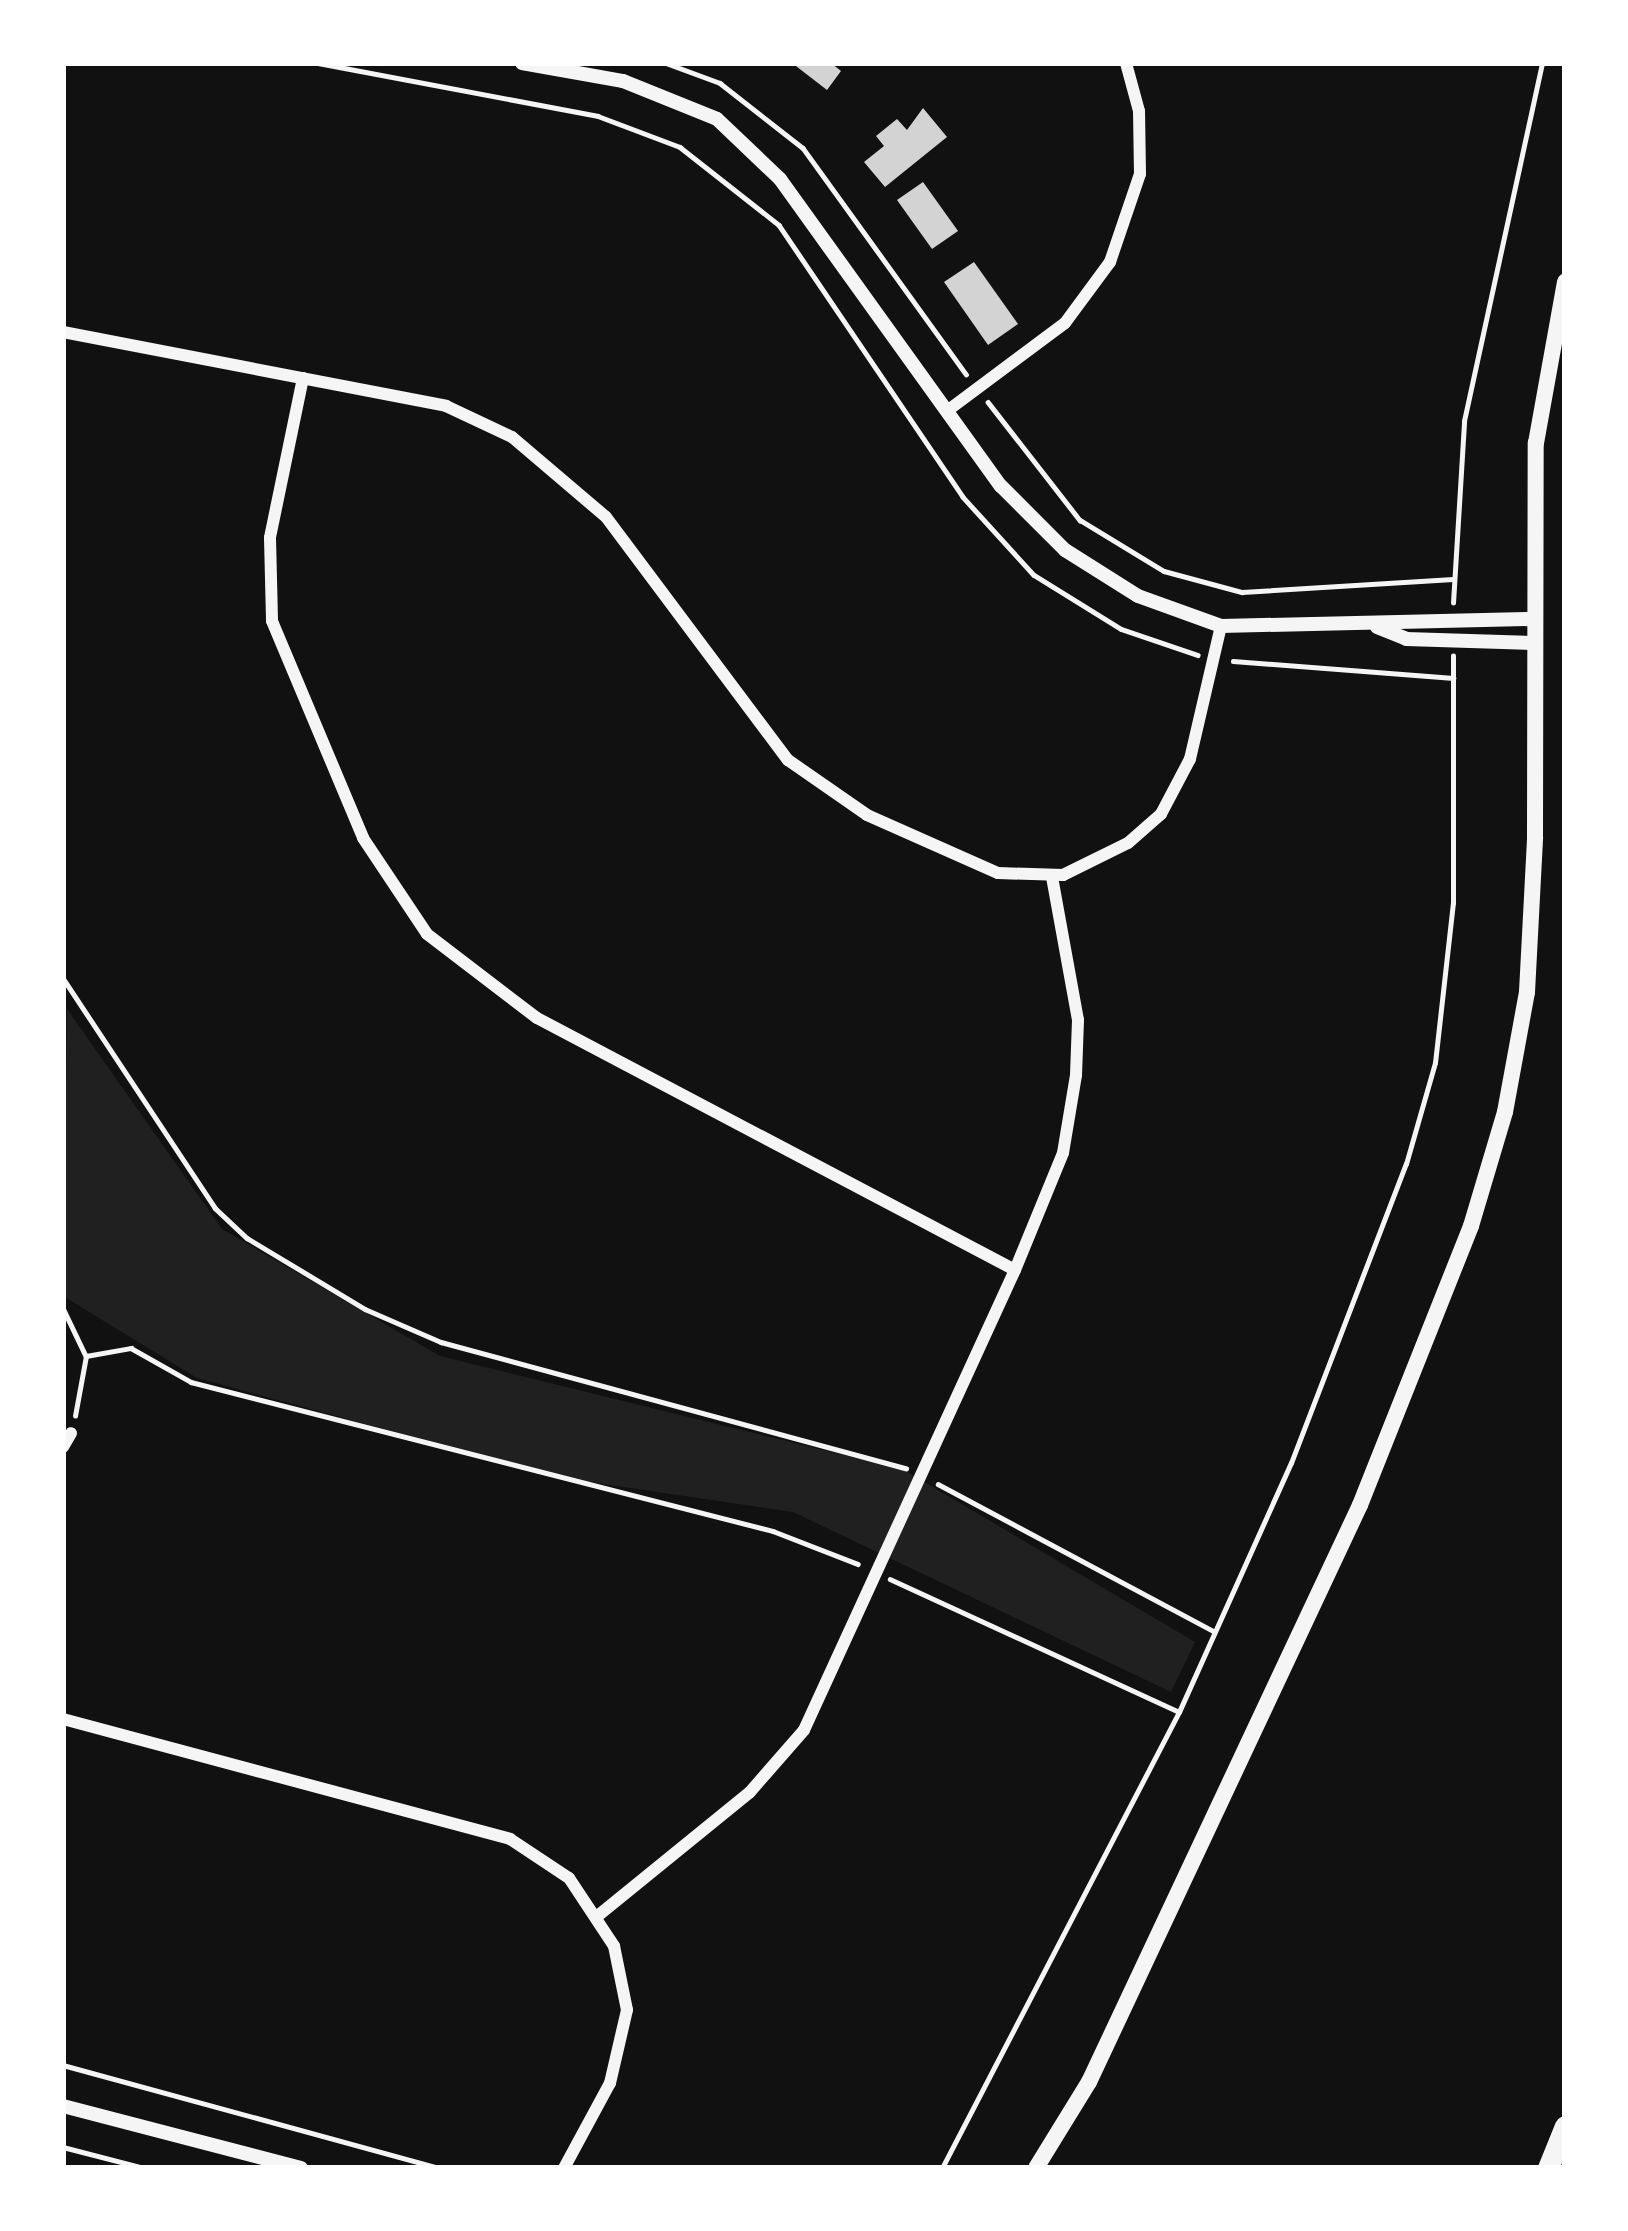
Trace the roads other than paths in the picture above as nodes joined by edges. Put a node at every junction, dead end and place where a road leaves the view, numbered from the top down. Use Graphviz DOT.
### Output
graph roads {
  1 [pos="522,63"];
  2 [pos="1126,63"];
  3 [pos="1565,282"];
  4 [pos="63,332"];
  5 [pos="303,378"];
  6 [pos="947,411"];
  7 [pos="1533,619"];
  8 [pos="1221,626"];
  9 [pos="1377,627"];
  10 [pos="1534,644"];
  11 [pos="1052,878"];
  12 [pos="1015,1270"];
  13 [pos="71,1433"];
  14 [pos="63,1447"];
  15 [pos="63,1719"];
  16 [pos="600,1914"];
  17 [pos="63,2106"];
  18 [pos="1565,2126"];
  19 [pos="301,2168"];
  20 [pos="564,2168"];
  21 [pos="1036,2168"];
  22 [pos="1548,2168"];
  1 -- 6 [label="street"];
  2 -- 6 [label="street"];
  3 -- 7 [label="main road"];
  4 -- 5 [label="street"];
  5 -- 11 [label="street"];
  5 -- 12 [label="street"];
  6 -- 8 [label="street"];
  7 -- 9 [label="street"];
  7 -- 10 [label="main road"];
  8 -- 9 [label="street"];
  8 -- 11 [label="street"];
  9 -- 10 [label="street"];
  10 -- 21 [label="main road"];
  11 -- 12 [label="street"];
  12 -- 16 [label="street"];
  13 -- 14 [label="street"];
  15 -- 16 [label="street"];
  16 -- 20 [label="street"];
  17 -- 19 [label="street"];
  18 -- 22 [label="highway"];
}
